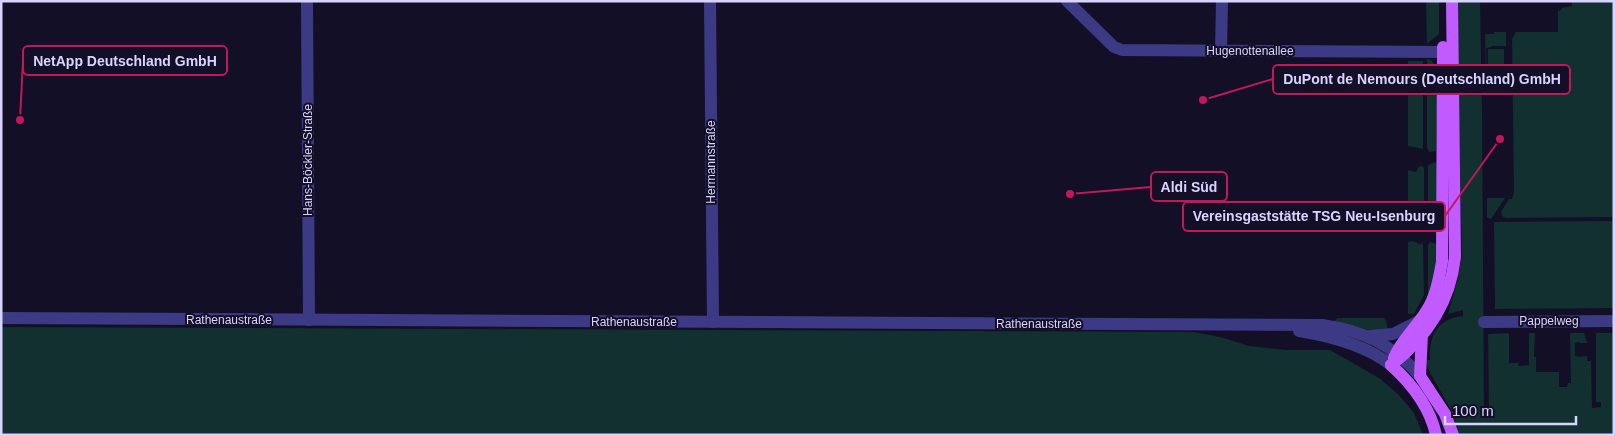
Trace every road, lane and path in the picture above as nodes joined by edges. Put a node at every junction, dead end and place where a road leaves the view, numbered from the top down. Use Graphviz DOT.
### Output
graph roads {
  1 [pos="307,1"];
  2 [pos="710,1"];
  3 [pos="1067,1"];
  4 [pos="1222,1"];
  5 [pos="1444,1"];
  6 [pos="1452,1"];
  7 [pos="1222,51"];
  8 [pos="1448,52"];
  9 [pos="1,318"];
  10 [pos="309,320"];
  11 [pos="1420,321"];
  12 [pos="1614,321"];
  13 [pos="713,322"];
  14 [pos="1484,322"];
  15 [pos="1267,325"];
  16 [pos="1422,334"];
  17 [pos="1370,336"];
  18 [pos="1399,355"];
  19 [pos="1391,365"];
  20 [pos="1420,376"];
  21 [pos="1436,435"];
  22 [pos="1453,435"];
  1 -- 10 [label="street, Hans-Böckler-Straße"];
  2 -- 13 [label="street, Hermannstraße"];
  3 -- 7 [label="street, Hugenottenallee"];
  4 -- 7 [label="street"];
  5 -- 8 [label="main road"];
  6 -- 8 [label="main road"];
  7 -- 8 [label="street, Hugenottenallee"];
  8 -- 11 [label="main road"];
  8 -- 16 [label="main road"];
  9 -- 10 [label="street, Rathenaustraße"];
  10 -- 13 [label="street, Rathenaustraße"];
  11 -- 17 [label="street"];
  11 -- 18 [label="main road"];
  12 -- 14 [label="street, Pappelweg"];
  13 -- 15 [label="street, Rathenaustraße"];
  15 -- 17 [label="street, Rathenaustraße"];
  15 -- 19 [label="street, Rathenaustraße"];
  16 -- 18 [label="main road"];
  16 -- 20 [label="main road"];
  17 -- 18 [label="street, Rathenaustraße"];
  18 -- 19 [label="main road"];
  18 -- 20 [label="street, Rathenaustraße"];
  19 -- 21 [label="main road"];
  20 -- 22 [label="main road"];
}
